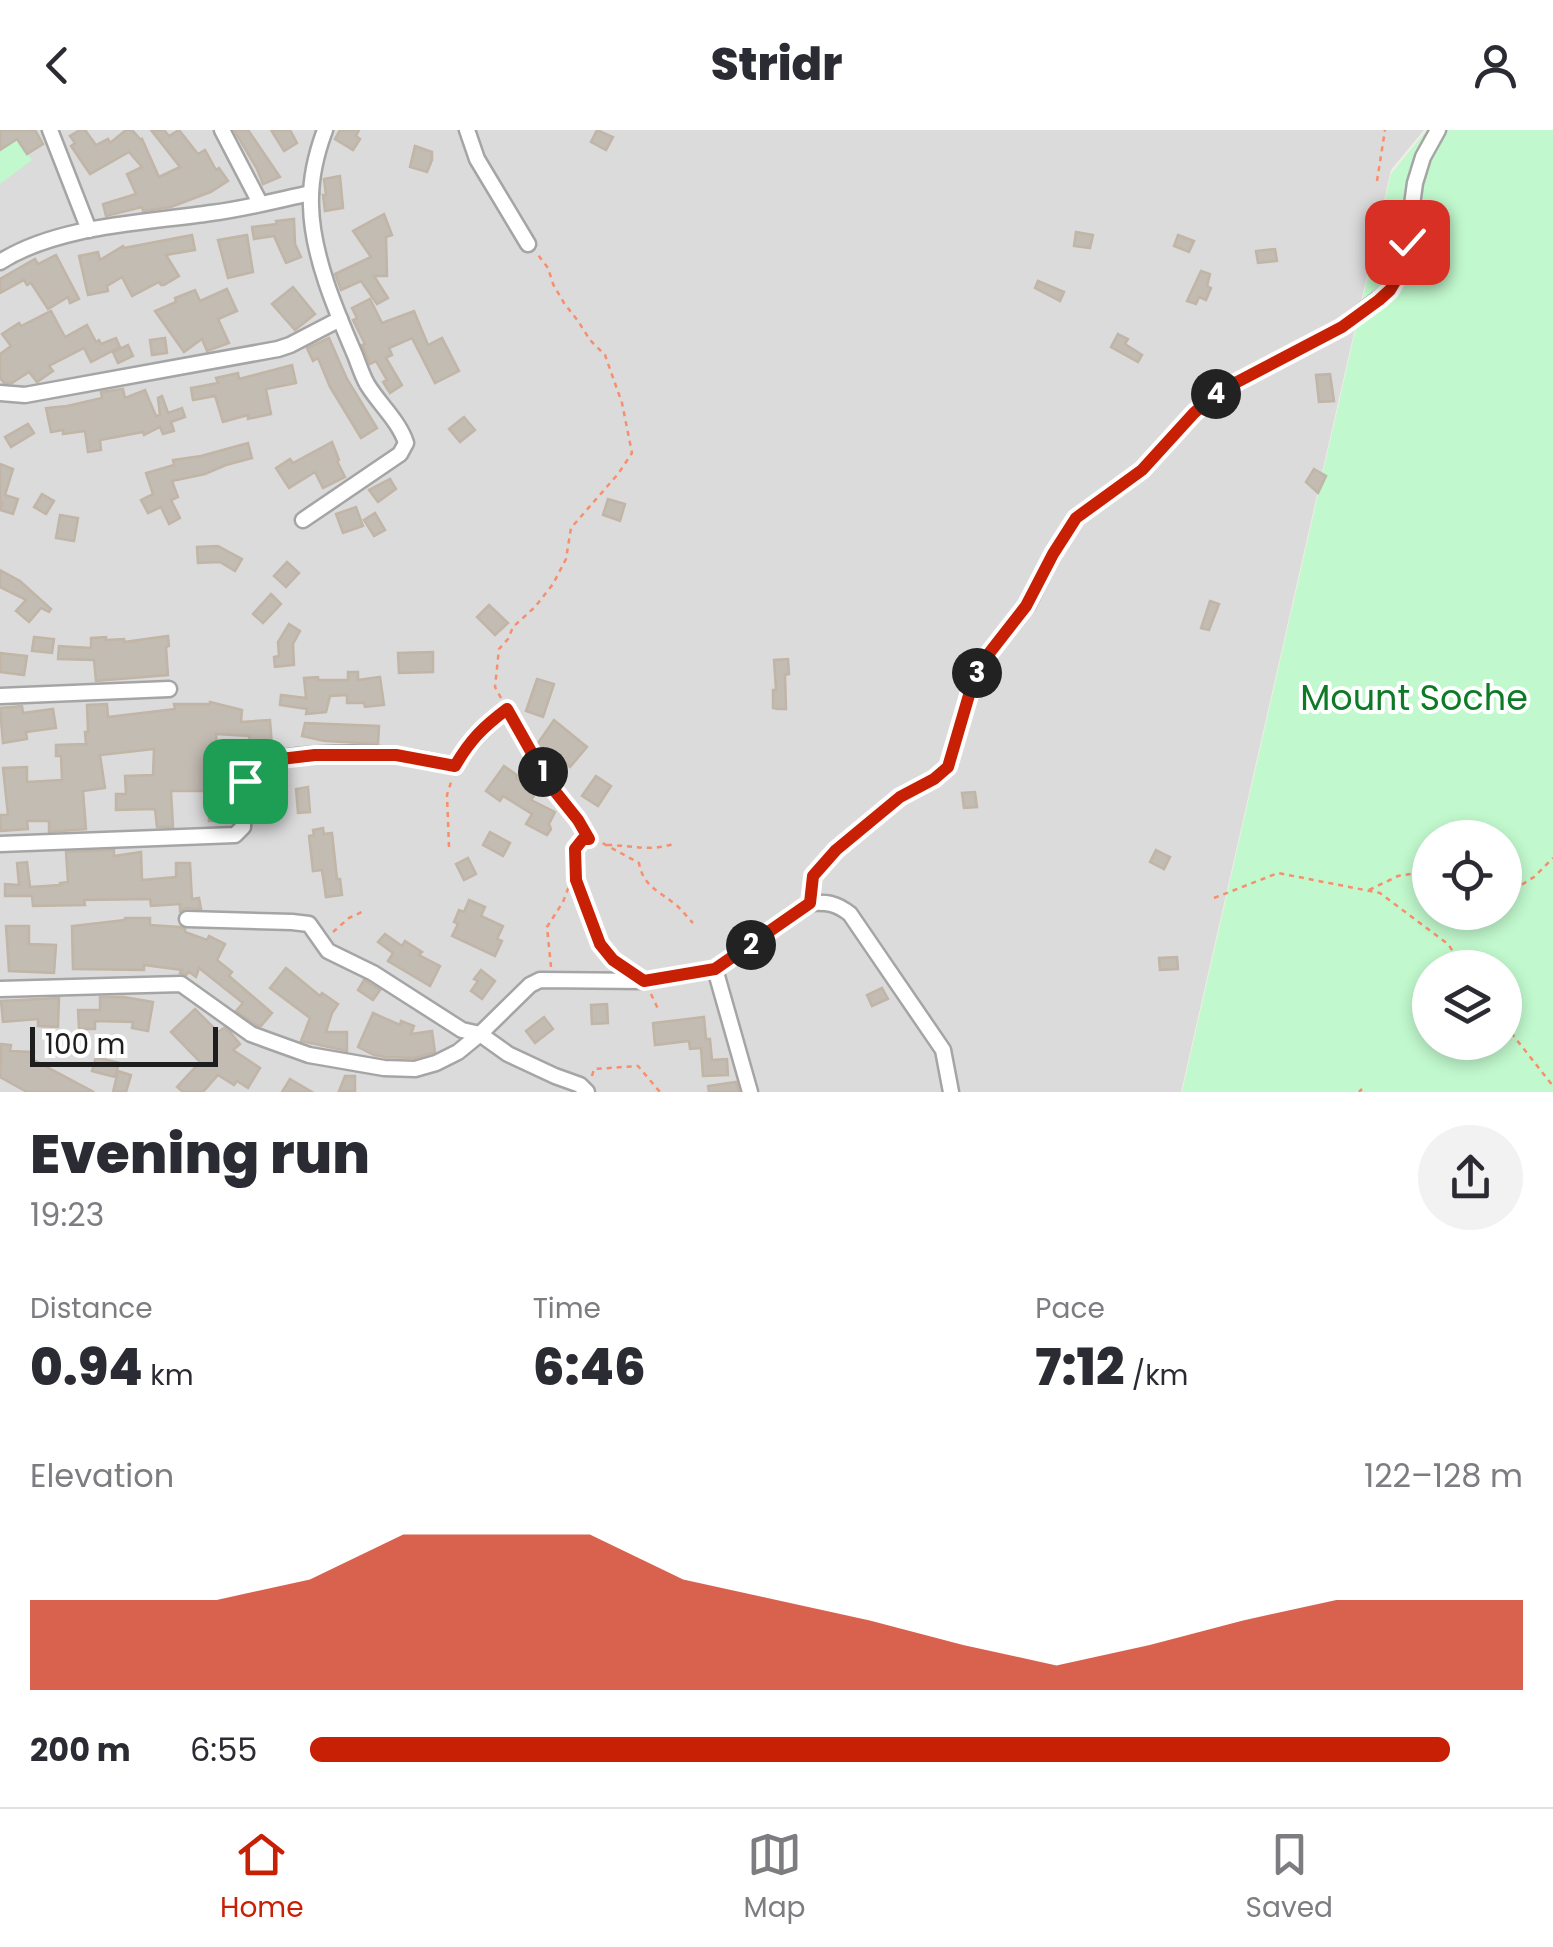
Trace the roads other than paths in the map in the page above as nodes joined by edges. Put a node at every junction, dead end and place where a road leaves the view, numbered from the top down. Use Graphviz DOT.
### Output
graph roads {
  1 [pos="50,130"];
  2 [pos="222,130"];
  3 [pos="325,130"];
  4 [pos="467,130"];
  5 [pos="1438,130"];
  6 [pos="310,194"];
  7 [pos="260,203"];
  8 [pos="89,230"];
  9 [pos="528,244"];
  10 [pos="0,262"];
  11 [pos="340,319"];
  12 [pos="0,393"];
  13 [pos="304,520"];
  14 [pos="1026,606"];
  15 [pos="169,689"];
  16 [pos="0,696"];
  17 [pos="507,709"];
  18 [pos="0,844"];
  19 [pos="188,919"];
  20 [pos="715,969"];
  21 [pos="0,989"];
  22 [pos="480,1034"];
  23 [pos="587,1092"];
  24 [pos="750,1092"];
  25 [pos="950,1092"];
  1 -- 8 [label="street"];
  2 -- 7 [label="street"];
  3 -- 6 [label="street"];
  4 -- 9 [label="street"];
  5 -- 14 [label="street"];
  6 -- 7 [label="street"];
  6 -- 11 [label="street"];
  7 -- 8 [label="street"];
  8 -- 10 [label="street"];
  11 -- 12 [label="street"];
  11 -- 13 [label="street"];
  15 -- 16 [label="street"];
  17 -- 18 [label="street"];
  19 -- 22 [label="street"];
  20 -- 22 [label="street"];
  20 -- 24 [label="street"];
  20 -- 25 [label="street"];
  21 -- 22 [label="street"];
  22 -- 23 [label="street"];
}
